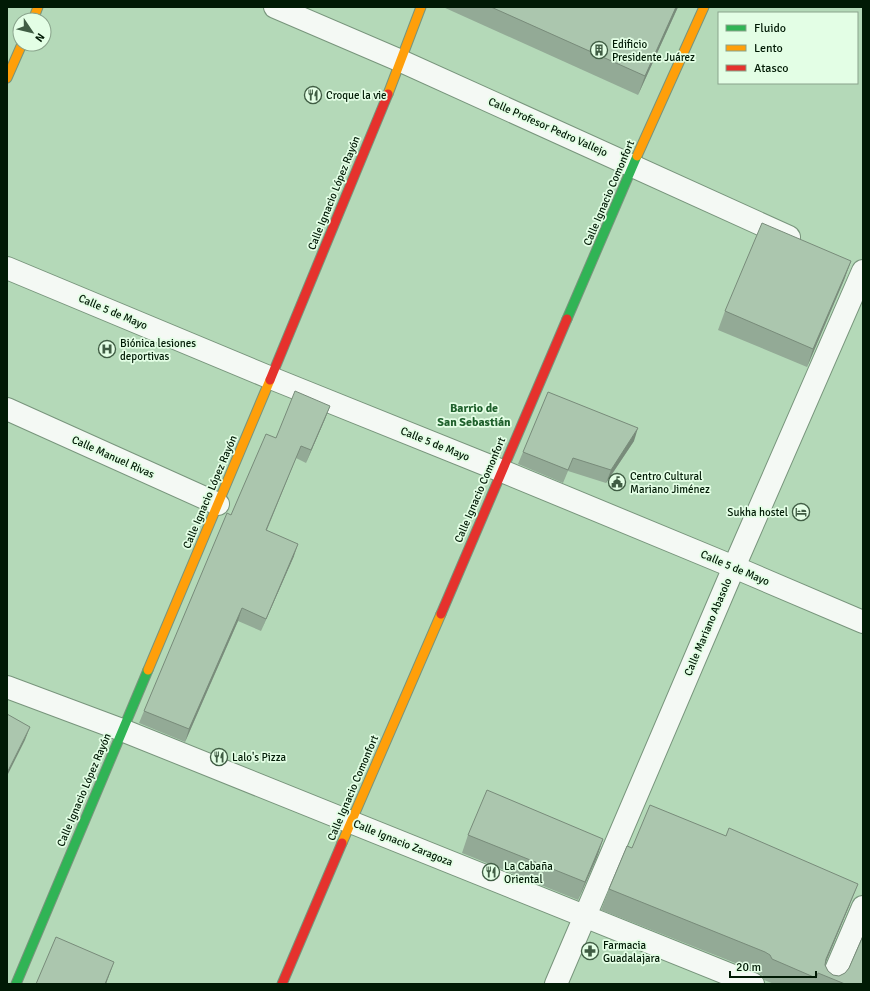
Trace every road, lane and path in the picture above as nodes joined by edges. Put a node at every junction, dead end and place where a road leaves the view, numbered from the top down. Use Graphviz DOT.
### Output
graph roads {
  1 [pos="276,7"];
  2 [pos="421,7"];
  3 [pos="704,7"];
  4 [pos="18,52"];
  5 [pos="401,60"];
  6 [pos="7,78"];
  7 [pos="633,165"];
  8 [pos="806,244"];
  9 [pos="7,268"];
  10 [pos="858,269"];
  11 [pos="271,378"];
  12 [pos="7,409"];
  13 [pos="502,470"];
  14 [pos="218,504"];
  15 [pos="734,567"];
  16 [pos="863,622"];
  17 [pos="7,687"];
  18 [pos="122,730"];
  19 [pos="352,823"];
  20 [pos="863,907"];
  21 [pos="585,916"];
  22 [pos="16,984"];
  23 [pos="282,984"];
  24 [pos="556,984"];
  25 [pos="753,984"];
  26 [pos="830,984"];
  1 -- 5 [label="street, Calle Profesor Pedro Vallejo"];
  2 -- 5 [label="street, Calle Ignacio López Rayón"];
  3 -- 7 [label="street, Calle Ignacio Comonfort"];
  4 -- 6 [label="street"];
  5 -- 7 [label="street, Calle Profesor Pedro Vallejo"];
  5 -- 11 [label="street, Calle Ignacio López Rayón"];
  7 -- 8 [label="street, Calle Profesor Pedro Vallejo"];
  7 -- 13 [label="street, Calle Ignacio Comonfort"];
  9 -- 11 [label="street, Calle 5 de Mayo"];
  10 -- 15 [label="street, Calle Mariano Abasolo"];
  11 -- 13 [label="street, Calle 5 de Mayo"];
  11 -- 14 [label="street, Calle Ignacio López Rayón"];
  12 -- 14 [label="street, Calle Manuel Rivas"];
  13 -- 15 [label="street, Calle 5 de Mayo"];
  13 -- 19 [label="street, Calle Ignacio Comonfort"];
  14 -- 18 [label="street, Calle Ignacio López Rayón"];
  15 -- 16 [label="street, Calle 5 de Mayo"];
  15 -- 21 [label="street, Calle Mariano Abasolo"];
  17 -- 18 [label="street, Calle Ignacio Zaragoza"];
  18 -- 19 [label="street, Calle Ignacio Zaragoza"];
  18 -- 22 [label="street, Calle Ignacio López Rayón"];
  19 -- 21 [label="street, Calle Ignacio Zaragoza"];
  19 -- 23 [label="street, Calle Ignacio Comonfort"];
  20 -- 26 [label="street"];
  21 -- 24 [label="street, Calle Mariano Abasolo"];
  21 -- 25 [label="street, Calle Ignacio Zaragoza"];
}
